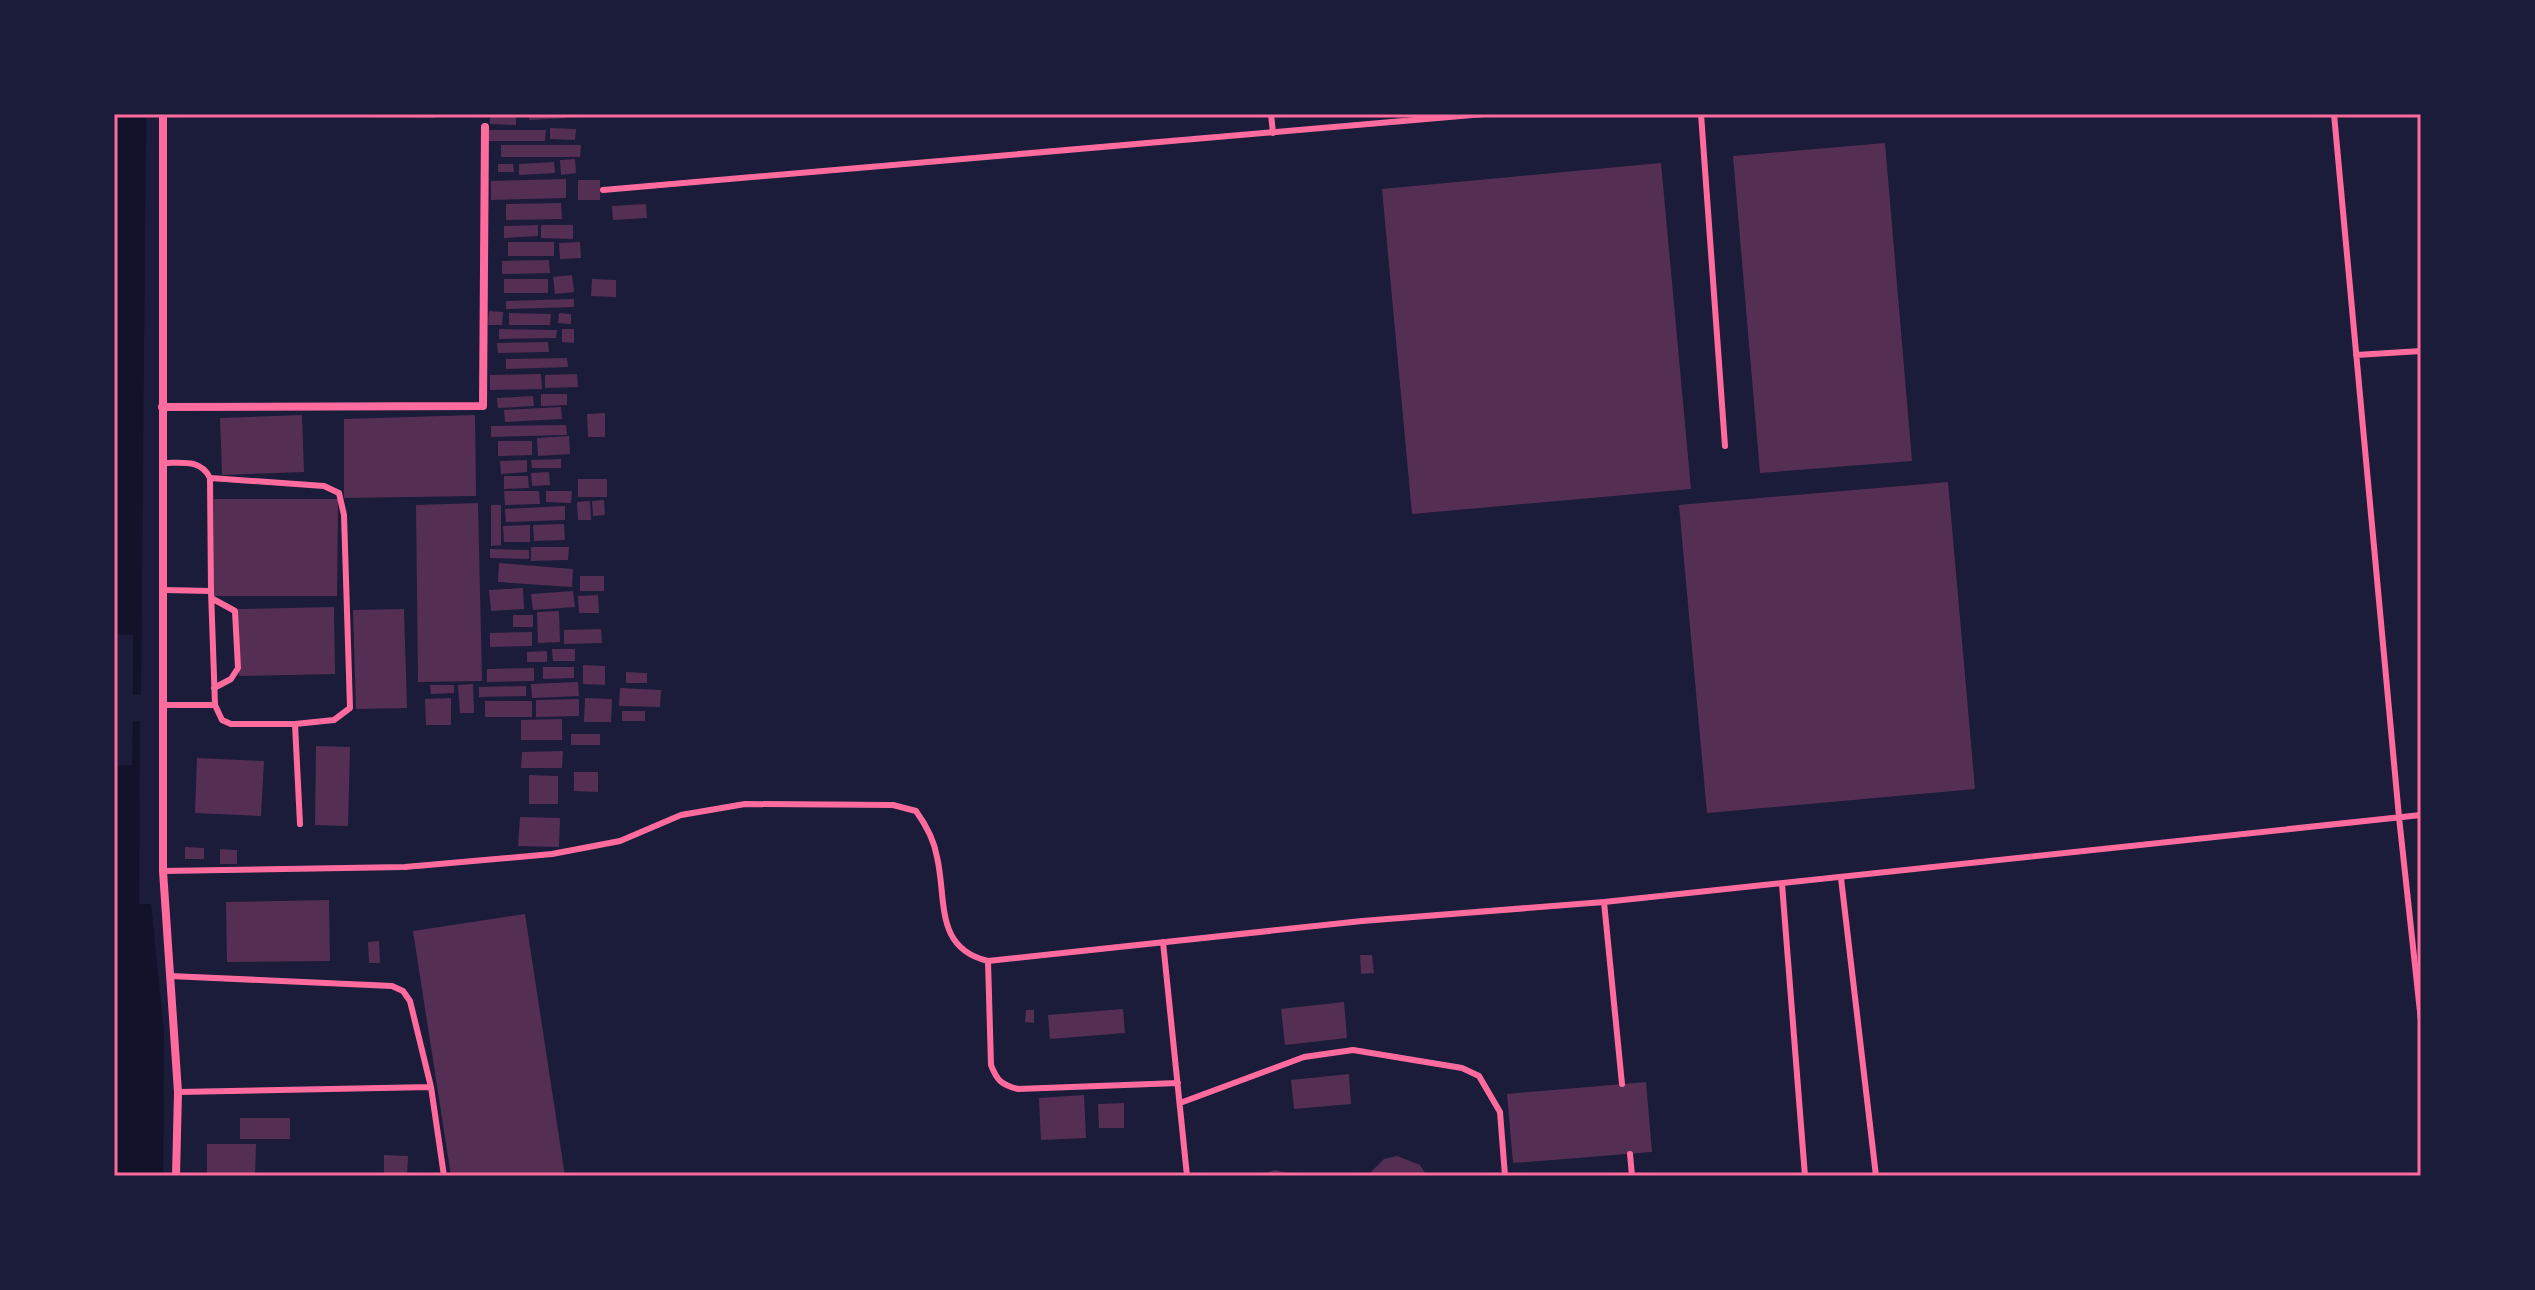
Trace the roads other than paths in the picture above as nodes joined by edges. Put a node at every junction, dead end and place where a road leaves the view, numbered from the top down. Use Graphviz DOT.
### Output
graph roads {
  1 [pos="163,114"];
  2 [pos="1271,114"];
  3 [pos="1484,114"];
  4 [pos="1701,114"];
  5 [pos="2334,114"];
  6 [pos="485,127"];
  7 [pos="1273,133"];
  8 [pos="603,190"];
  9 [pos="2421,351"];
  10 [pos="2356,355"];
  11 [pos="162,407"];
  12 [pos="1725,446"];
  13 [pos="164,463"];
  14 [pos="210,478"];
  15 [pos="164,590"];
  16 [pos="211,591"];
  17 [pos="213,599"];
  18 [pos="214,688"];
  19 [pos="164,705"];
  20 [pos="215,705"];
  21 [pos="295,724"];
  22 [pos="2421,815"];
  23 [pos="2399,817"];
  24 [pos="300,824"];
  25 [pos="163,871"];
  26 [pos="1841,878"];
  27 [pos="1782,884"];
  28 [pos="1604,902"];
  29 [pos="1163,942"];
  30 [pos="988,961"];
  31 [pos="170,976"];
  32 [pos="2421,1021"];
  33 [pos="1178,1083"];
  34 [pos="1622,1084"];
  35 [pos="431,1087"];
  36 [pos="178,1092"];
  37 [pos="1180,1103"];
  38 [pos="1630,1154"];
  39 [pos="176,1176"];
  40 [pos="444,1176"];
  41 [pos="1187,1176"];
  42 [pos="1505,1176"];
  43 [pos="1632,1176"];
  44 [pos="1805,1176"];
  45 [pos="1876,1176"];
  1 -- 11 [label="street"];
  2 -- 7 [label="lane"];
  3 -- 7 [label="lane"];
  4 -- 12 [label="lane"];
  5 -- 10 [label="lane"];
  6 -- 11 [label="street"];
  7 -- 8 [label="lane"];
  9 -- 10 [label="lane"];
  10 -- 23 [label="lane"];
  11 -- 13 [label="street"];
  13 -- 14 [label="lane"];
  13 -- 15 [label="street"];
  14 -- 16 [label="lane"];
  14 -- 21 [label="lane"];
  15 -- 16 [label="lane"];
  15 -- 19 [label="street"];
  16 -- 17 [label="lane"];
  17 -- 18 [label="lane"];
  17 -- 18 [label="lane"];
  18 -- 20 [label="lane"];
  19 -- 20 [label="lane"];
  19 -- 25 [label="street"];
  20 -- 21 [label="lane"];
  21 -- 24 [label="lane"];
  22 -- 23 [label="lane"];
  23 -- 26 [label="lane"];
  23 -- 32 [label="lane"];
  25 -- 30 [label="lane"];
  25 -- 31 [label="street"];
  26 -- 27 [label="lane"];
  26 -- 45 [label="lane"];
  27 -- 28 [label="lane"];
  27 -- 44 [label="lane"];
  28 -- 29 [label="lane"];
  28 -- 34 [label="lane"];
  29 -- 30 [label="lane"];
  29 -- 33 [label="lane"];
  30 -- 33 [label="lane"];
  31 -- 35 [label="lane"];
  31 -- 36 [label="street"];
  33 -- 37 [label="lane"];
  35 -- 36 [label="lane"];
  35 -- 40 [label="lane"];
  36 -- 39 [label="street"];
  37 -- 41 [label="lane"];
  37 -- 42 [label="lane"];
  38 -- 43 [label="lane"];
}
